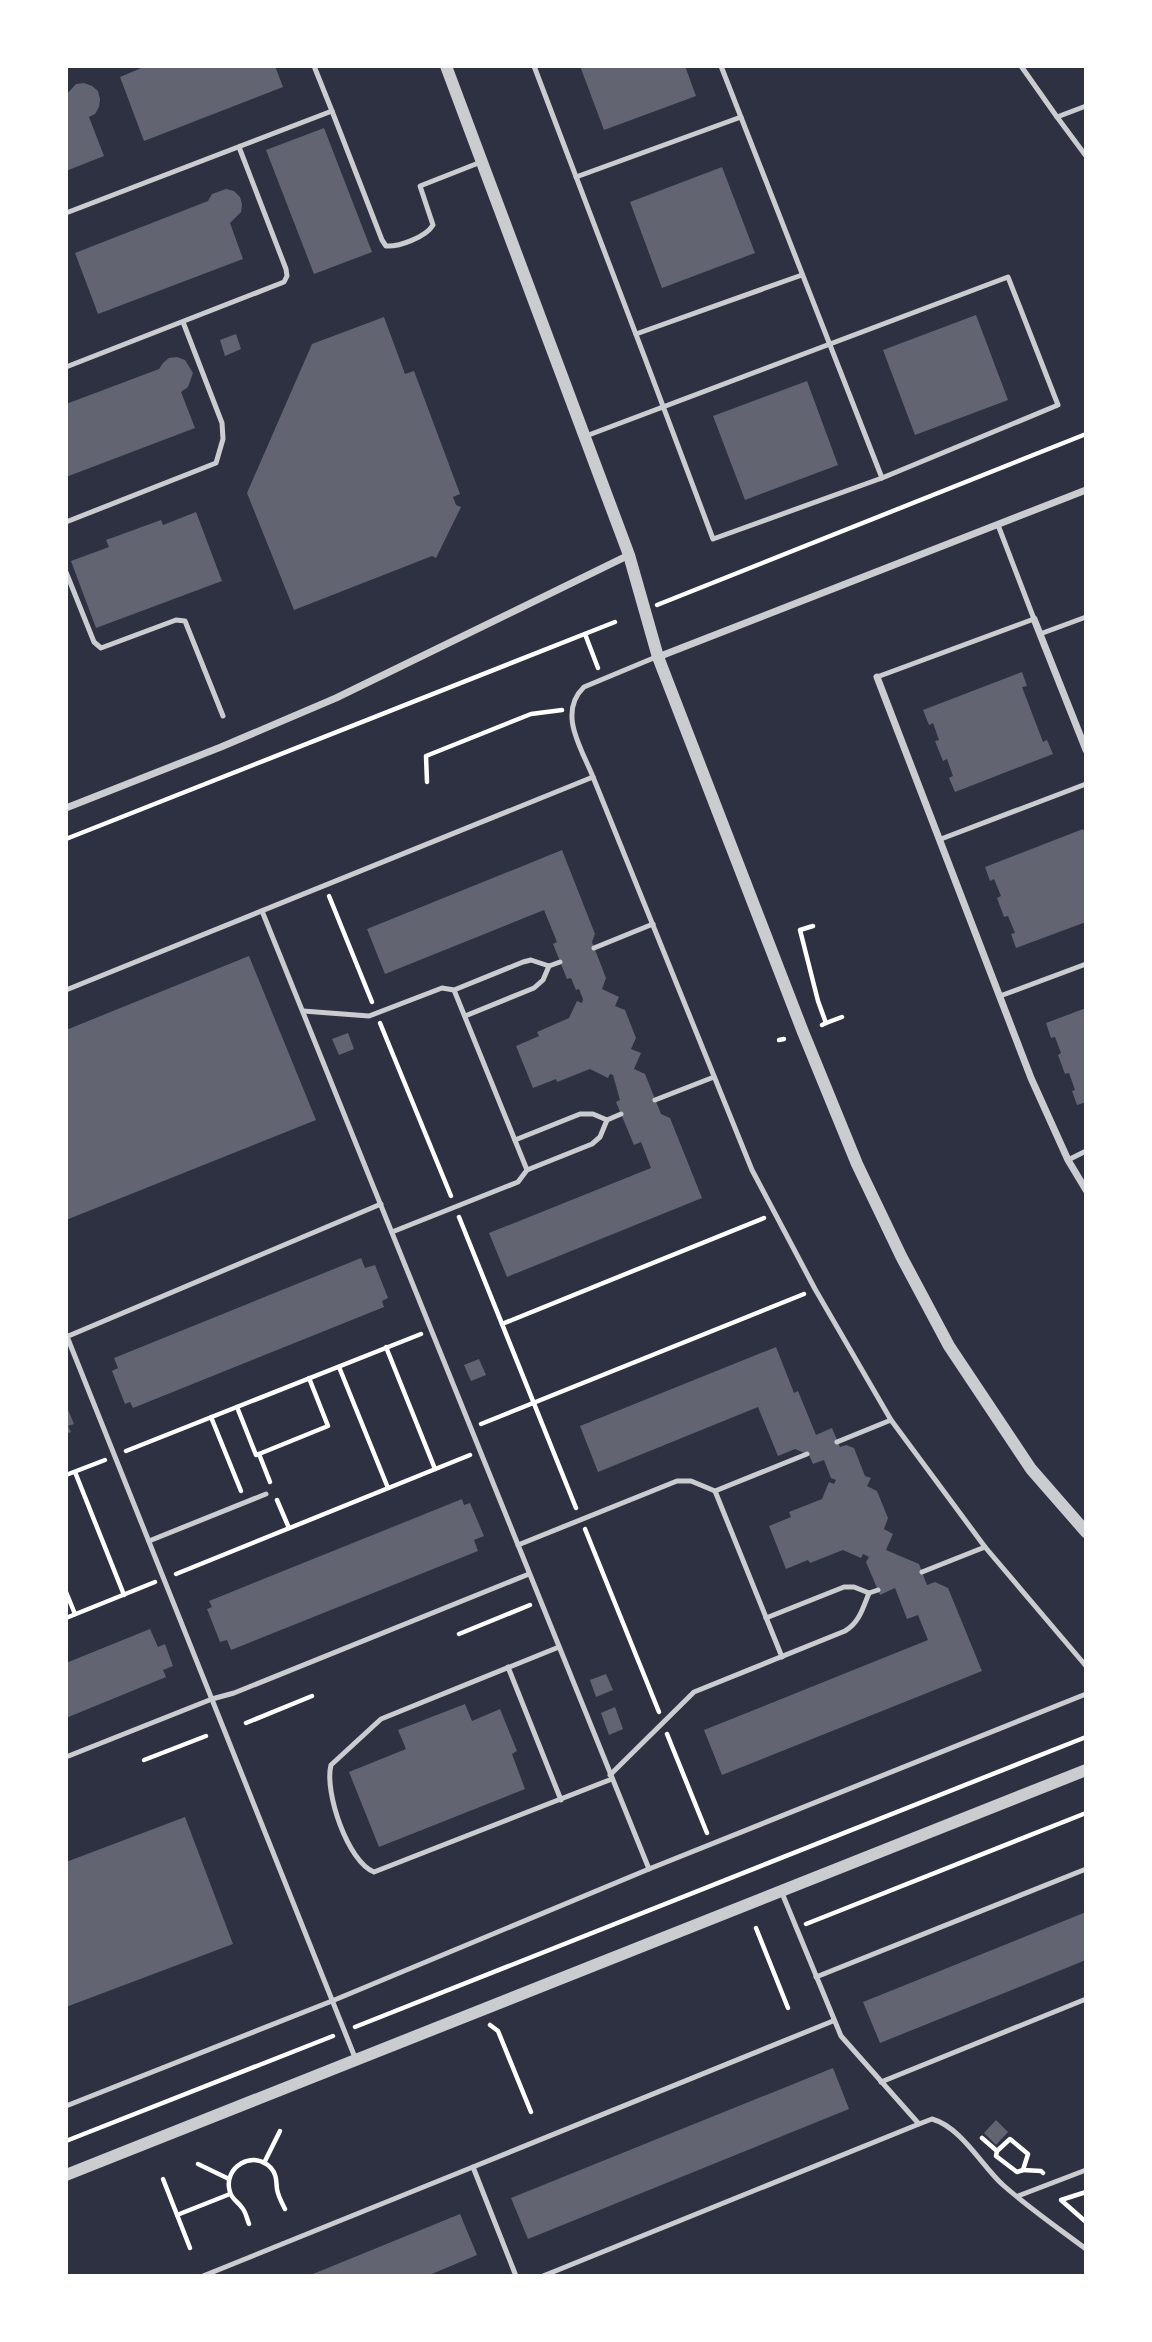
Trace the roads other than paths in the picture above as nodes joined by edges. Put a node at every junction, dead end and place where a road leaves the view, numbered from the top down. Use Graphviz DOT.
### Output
graph roads {
  1 [pos="314,66"];
  2 [pos="446,66"];
  3 [pos="534,66"];
  4 [pos="721,66"];
  5 [pos="1021,66"];
  6 [pos="1086,106"];
  7 [pos="332,111"];
  8 [pos="741,117"];
  9 [pos="1057,117"];
  10 [pos="239,147"];
  11 [pos="1086,156"];
  12 [pos="481,162"];
  13 [pos="576,177"];
  14 [pos="66,213"];
  15 [pos="802,275"];
  16 [pos="183,322"];
  17 [pos="636,334"];
  18 [pos="829,343"];
  19 [pos="66,367"];
  20 [pos="663,405"];
  21 [pos="584,436"];
  22 [pos="882,478"];
  23 [pos="1086,490"];
  24 [pos="66,522"];
  25 [pos="998,524"];
  26 [pos="629,555"];
  27 [pos="66,572"];
  28 [pos="1086,617"];
  29 [pos="1034,619"];
  30 [pos="1040,634"];
  31 [pos="658,657"];
  32 [pos="877,677"];
  33 [pos="223,716"];
  34 [pos="1086,750"];
  35 [pos="593,778"];
  36 [pos="1086,784"];
  37 [pos="66,808"];
  38 [pos="940,839"];
  39 [pos="262,911"];
  40 [pos="653,924"];
  41 [pos="594,948"];
  42 [pos="560,962"];
  43 [pos="1086,964"];
  44 [pos="549,966"];
  45 [pos="66,990"];
  46 [pos="454,990"];
  47 [pos="1000,996"];
  48 [pos="303,1011"];
  49 [pos="465,1016"];
  50 [pos="714,1077"];
  51 [pos="655,1100"];
  52 [pos="621,1114"];
  53 [pos="607,1120"];
  54 [pos="515,1140"];
  55 [pos="1086,1151"];
  56 [pos="1068,1160"];
  57 [pos="527,1170"];
  58 [pos="1086,1190"];
  59 [pos="381,1204"];
  60 [pos="392,1232"];
  61 [pos="67,1336"];
  62 [pos="891,1420"];
  63 [pos="837,1442"];
  64 [pos="807,1454"];
  65 [pos="715,1491"];
  66 [pos="266,1494"];
  67 [pos="1086,1532"];
  68 [pos="149,1541"];
  69 [pos="518,1545"];
  70 [pos="985,1546"];
  71 [pos="922,1572"];
  72 [pos="529,1574"];
  73 [pos="878,1590"];
  74 [pos="869,1594"];
  75 [pos="766,1618"];
  76 [pos="559,1647"];
  77 [pos="782,1657"];
  78 [pos="1086,1666"];
  79 [pos="508,1667"];
  80 [pos="1086,1694"];
  81 [pos="212,1699"];
  82 [pos="66,1757"];
  83 [pos="1086,1770"];
  84 [pos="611,1777"];
  85 [pos="561,1800"];
  86 [pos="649,1869"];
  87 [pos="1086,1869"];
  88 [pos="780,1890"];
  89 [pos="816,1978"];
  90 [pos="1086,1999"];
  91 [pos="332,2001"];
  92 [pos="833,2021"];
  93 [pos="356,2060"];
  94 [pos="881,2082"];
  95 [pos="66,2106"];
  96 [pos="919,2124"];
  97 [pos="472,2166"];
  98 [pos="1086,2170"];
  99 [pos="66,2175"];
  100 [pos="1018,2196"];
  101 [pos="1086,2249"];
  102 [pos="203,2276"];
  103 [pos="516,2276"];
  104 [pos="543,2276"];
  1 -- 7 [label="lane"];
  2 -- 12 [label="street"];
  3 -- 13 [label="lane"];
  4 -- 8 [label="lane"];
  5 -- 9 [label="lane"];
  6 -- 9 [label="lane"];
  7 -- 10 [label="lane"];
  7 -- 12 [label="lane"];
  8 -- 13 [label="lane"];
  8 -- 15 [label="lane"];
  9 -- 11 [label="lane"];
  10 -- 14 [label="lane"];
  10 -- 16 [label="lane"];
  12 -- 21 [label="street"];
  13 -- 17 [label="lane"];
  15 -- 17 [label="lane"];
  15 -- 18 [label="lane"];
  16 -- 19 [label="lane"];
  16 -- 24 [label="lane"];
  17 -- 20 [label="lane"];
  18 -- 20 [label="lane"];
  18 -- 22 [label="lane"];
  18 -- 22 [label="lane"];
  20 -- 21 [label="lane"];
  20 -- 22 [label="lane"];
  21 -- 26 [label="street"];
  23 -- 25 [label="street"];
  25 -- 29 [label="lane"];
  25 -- 31 [label="street"];
  26 -- 31 [label="street"];
  26 -- 37 [label="street"];
  27 -- 33 [label="lane"];
  28 -- 30 [label="lane"];
  29 -- 30 [label="street"];
  29 -- 32 [label="lane"];
  30 -- 34 [label="street"];
  31 -- 35 [label="lane"];
  31 -- 67 [label="street"];
  32 -- 38 [label="street"];
  35 -- 39 [label="lane"];
  35 -- 40 [label="lane"];
  36 -- 38 [label="lane"];
  38 -- 47 [label="street"];
  39 -- 45 [label="lane"];
  39 -- 48 [label="lane"];
  40 -- 41 [label="lane"];
  40 -- 50 [label="lane"];
  42 -- 44 [label="lane"];
  43 -- 47 [label="lane"];
  44 -- 46 [label="lane"];
  44 -- 49 [label="lane"];
  46 -- 48 [label="lane"];
  46 -- 49 [label="lane"];
  47 -- 56 [label="street"];
  48 -- 59 [label="lane"];
  49 -- 54 [label="lane"];
  50 -- 51 [label="lane"];
  50 -- 62 [label="lane"];
  52 -- 53 [label="lane"];
  53 -- 54 [label="lane"];
  53 -- 57 [label="lane"];
  54 -- 57 [label="lane"];
  55 -- 56 [label="lane"];
  56 -- 58 [label="street"];
  57 -- 60 [label="lane"];
  59 -- 60 [label="lane"];
  59 -- 61 [label="lane"];
  60 -- 69 [label="lane"];
  61 -- 68 [label="lane"];
  62 -- 63 [label="lane"];
  62 -- 70 [label="lane"];
  64 -- 65 [label="lane"];
  65 -- 69 [label="lane"];
  65 -- 75 [label="lane"];
  66 -- 68 [label="lane"];
  68 -- 81 [label="lane"];
  69 -- 72 [label="lane"];
  70 -- 71 [label="lane"];
  70 -- 78 [label="lane"];
  72 -- 76 [label="lane"];
  72 -- 81 [label="lane"];
  73 -- 74 [label="lane"];
  74 -- 75 [label="lane"];
  74 -- 77 [label="lane"];
  75 -- 77 [label="lane"];
  76 -- 79 [label="lane"];
  76 -- 84 [label="lane"];
  77 -- 84 [label="lane"];
  79 -- 85 [label="lane"];
  79 -- 85 [label="lane"];
  80 -- 86 [label="lane"];
  81 -- 82 [label="lane"];
  81 -- 91 [label="lane"];
  83 -- 88 [label="street"];
  84 -- 85 [label="lane"];
  84 -- 86 [label="lane"];
  86 -- 91 [label="lane"];
  87 -- 89 [label="lane"];
  88 -- 89 [label="lane"];
  88 -- 93 [label="street"];
  89 -- 92 [label="lane"];
  90 -- 94 [label="lane"];
  91 -- 93 [label="lane"];
  91 -- 95 [label="lane"];
  92 -- 94 [label="lane"];
  92 -- 97 [label="lane"];
  93 -- 99 [label="street"];
  94 -- 96 [label="lane"];
  96 -- 100 [label="lane"];
  96 -- 104 [label="lane"];
  97 -- 102 [label="lane"];
  97 -- 103 [label="lane"];
  98 -- 100 [label="lane"];
  100 -- 101 [label="lane"];
}
